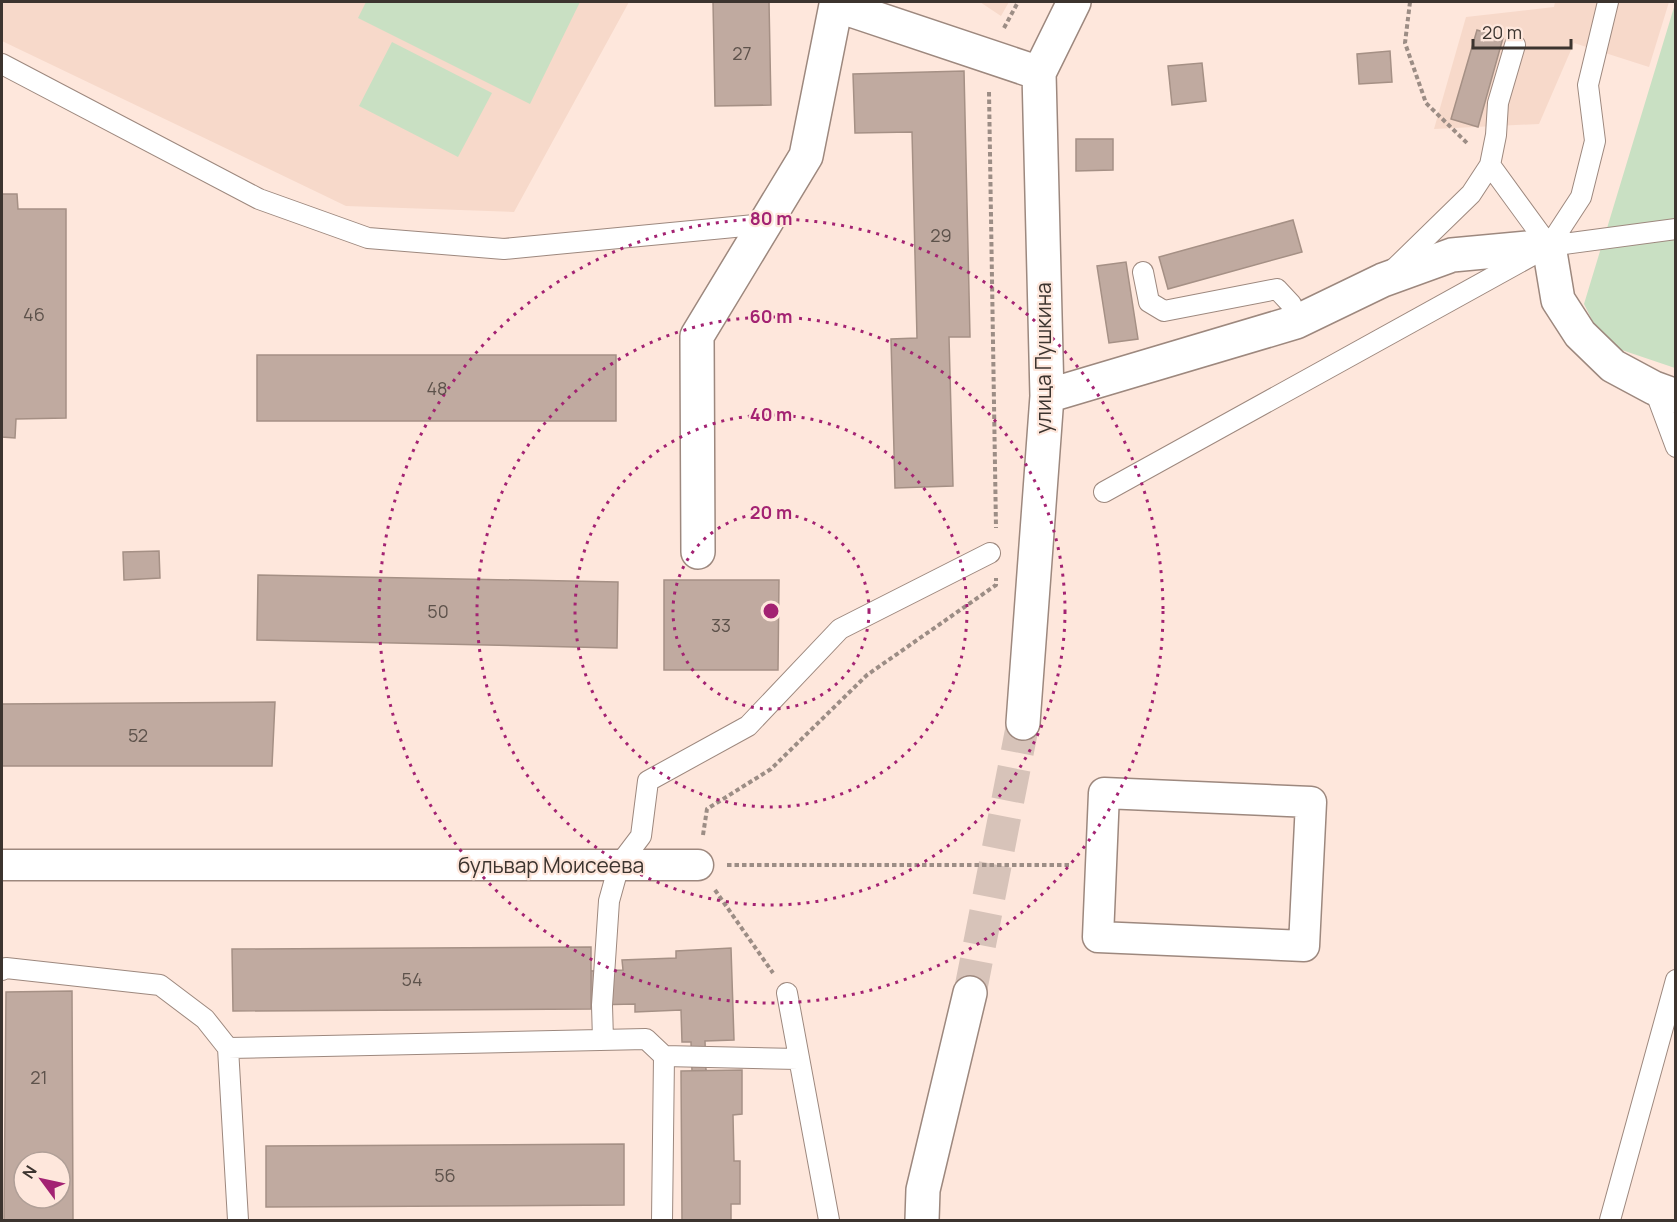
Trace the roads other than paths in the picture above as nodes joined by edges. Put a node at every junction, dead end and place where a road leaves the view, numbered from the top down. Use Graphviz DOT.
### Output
graph roads {
  1 [pos="1074,2"];
  2 [pos="1608,2"];
  3 [pos="1515,45"];
  4 [pos="2,64"];
  5 [pos="1039,73"];
  6 [pos="1490,165"];
  7 [pos="765,224"];
  8 [pos="1676,229"];
  9 [pos="1550,246"];
  10 [pos="1143,272"];
  11 [pos="1383,280"];
  12 [pos="1296,322"];
  13 [pos="1665,392"];
  14 [pos="1047,396"];
  15 [pos="1676,447"];
  16 [pos="1104,492"];
  17 [pos="993,545"];
  18 [pos="698,552"];
  19 [pos="1023,723"];
  20 [pos="619,865"];
  21 [pos="698,865"];
  22 [pos="1101,865"];
  23 [pos="2,866"];
  24 [pos="2,970"];
  25 [pos="1676,980"];
  26 [pos="787,993"];
  27 [pos="970,993"];
  28 [pos="603,1040"];
  29 [pos="228,1047"];
  30 [pos="664,1056"];
  31 [pos="798,1059"];
  32 [pos="238,1221"];
  33 [pos="662,1221"];
  34 [pos="829,1221"];
  35 [pos="922,1221"];
  36 [pos="1610,1221"];
  1 -- 5 [label="street, улица Пушкина"];
  2 -- 9 [label="lane"];
  3 -- 6 [label="lane"];
  4 -- 7 [label="lane"];
  5 -- 7 [label="street"];
  5 -- 14 [label="street, улица Пушкина"];
  6 -- 9 [label="lane"];
  6 -- 11 [label="lane"];
  7 -- 18 [label="street"];
  8 -- 9 [label="lane"];
  9 -- 11 [label="street"];
  9 -- 13 [label="street"];
  9 -- 16 [label="lane"];
  10 -- 12 [label="lane"];
  11 -- 12 [label="street"];
  12 -- 14 [label="street"];
  13 -- 15 [label="lane"];
  14 -- 19 [label="street, улица Пушкина"];
  17 -- 20 [label="lane"];
  20 -- 21 [label="street, бульвар Моисеева"];
  20 -- 23 [label="street, бульвар Моисеева"];
  20 -- 28 [label="lane"];
  22 -- 22 [label="street"];
  24 -- 29 [label="lane"];
  25 -- 36 [label="lane"];
  26 -- 31 [label="lane"];
  27 -- 35 [label="street"];
  28 -- 29 [label="lane"];
  28 -- 30 [label="lane"];
  29 -- 32 [label="lane"];
  30 -- 31 [label="lane"];
  30 -- 33 [label="lane"];
  31 -- 34 [label="lane"];
}
